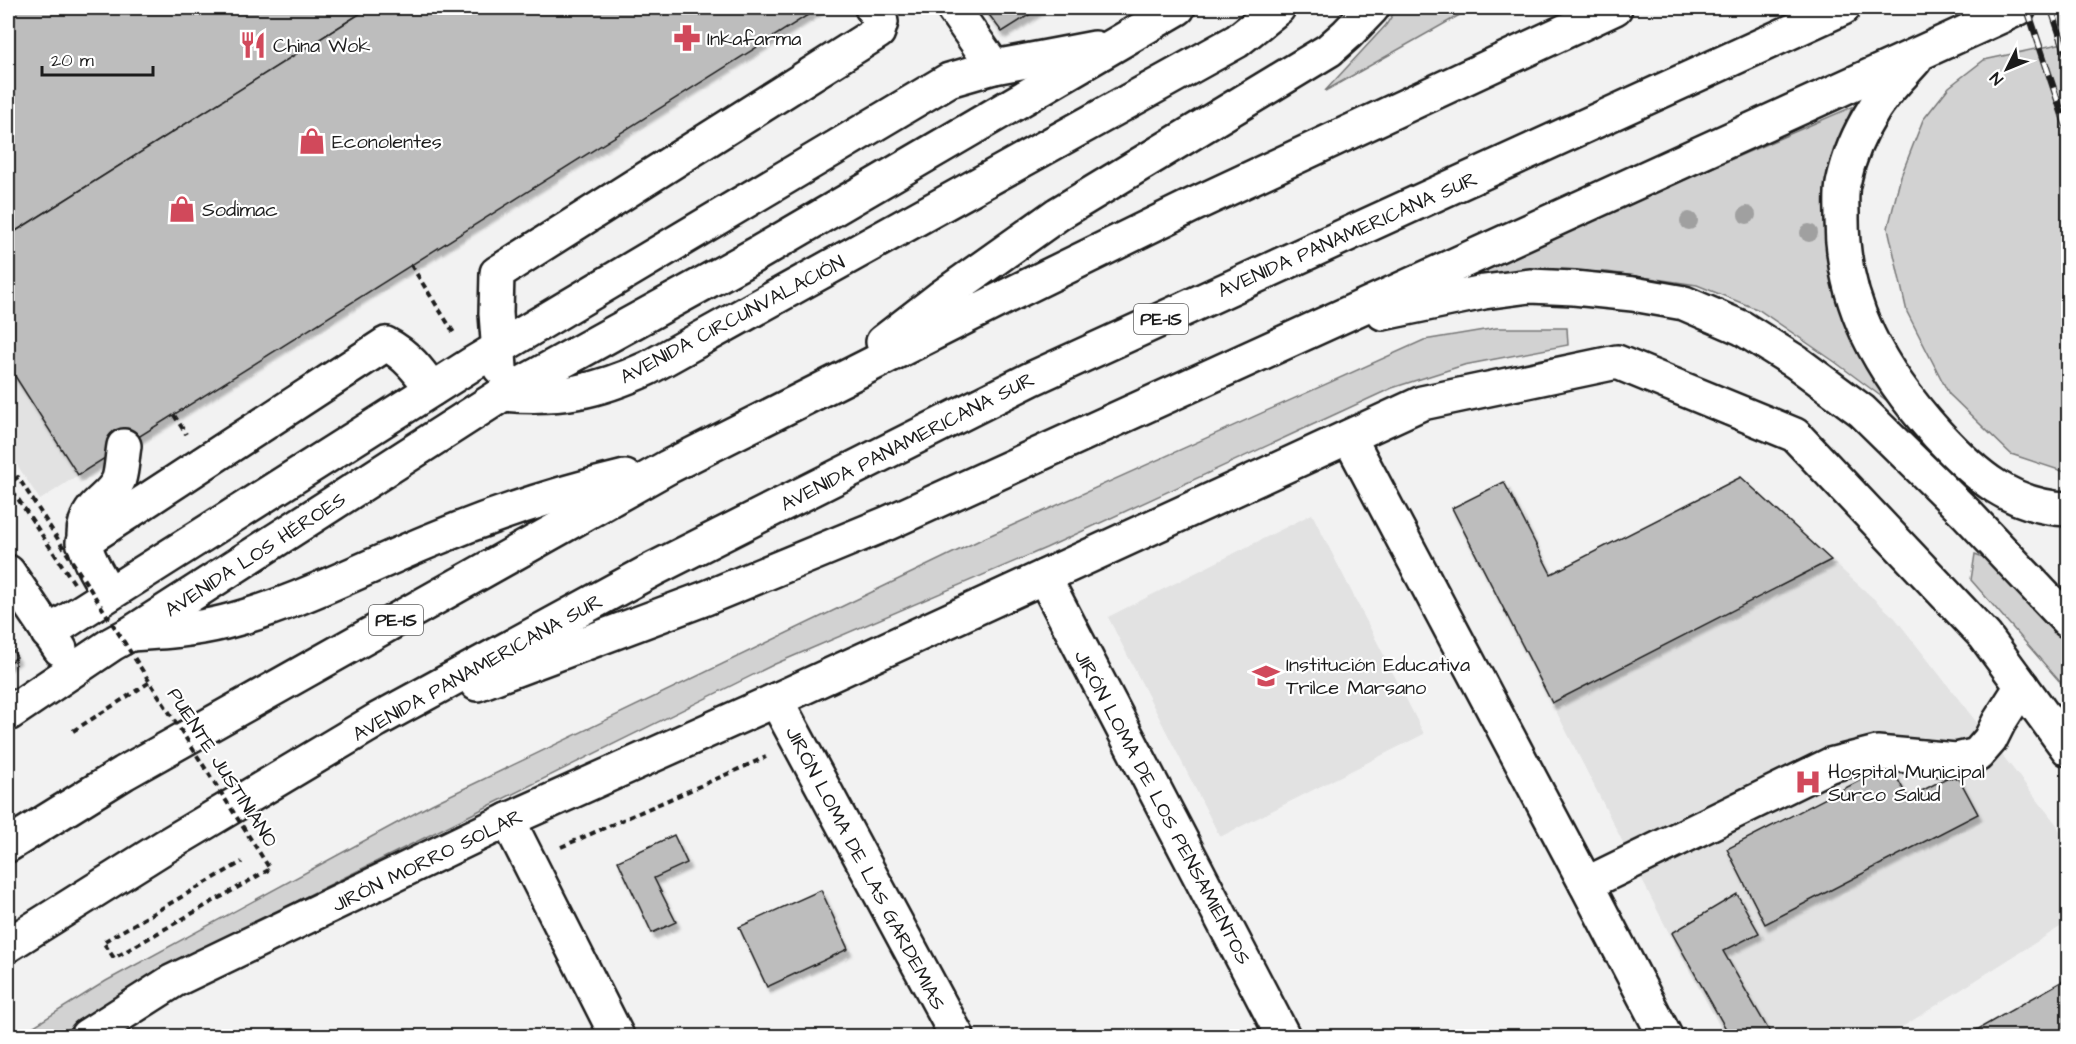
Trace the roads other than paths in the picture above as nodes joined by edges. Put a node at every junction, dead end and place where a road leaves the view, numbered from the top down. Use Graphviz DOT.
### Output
graph roads {
  1 [pos="872,8"];
  2 [pos="953,8"];
  3 [pos="1178,8"];
  4 [pos="1278,8"];
  5 [pos="1372,8"];
  6 [pos="1568,8"];
  7 [pos="1615,8"];
  8 [pos="1844,8"];
  9 [pos="2019,8"];
  10 [pos="1120,43"];
  11 [pos="1920,54"];
  12 [pos="1502,60"];
  13 [pos="994,67"];
  14 [pos="1319,327"];
  15 [pos="485,356"];
  16 [pos="824,387"];
  17 [pos="432,389"];
  18 [pos="503,394"];
  19 [pos="1349,437"];
  20 [pos="124,446"];
  21 [pos="668,466"];
  22 [pos="2068,509"];
  23 [pos="83,542"];
  24 [pos="8,572"];
  25 [pos="1044,577"];
  26 [pos="109,593"];
  27 [pos="2068,621"];
  28 [pos="48,633"];
  29 [pos="130,634"];
  30 [pos="74,671"];
  31 [pos="2022,686"];
  32 [pos="776,700"];
  33 [pos="8,714"];
  34 [pos="376,720"];
  35 [pos="2068,749"];
  36 [pos="508,820"];
  37 [pos="8,845"];
  38 [pos="1587,884"];
  39 [pos="8,945"];
  40 [pos="87,1036"];
  41 [pos="617,1036"];
  42 [pos="957,1036"];
  43 [pos="1283,1036"];
  44 [pos="1665,1036"];
  1 -- 15 [label="main road"];
  2 -- 13 [label="main road"];
  3 -- 10 [label="main road"];
  4 -- 18 [label="main road, AVENIDA CIRCUNVALACIÓN"];
  5 -- 16 [label="main road"];
  6 -- 12 [label="main road"];
  7 -- 12 [label="main road, PE-1S"];
  8 -- 34 [label="main road, AVENIDA PANAMERICANA SUR / PE-1S"];
  9 -- 11 [label="main road"];
  10 -- 13 [label="main road"];
  10 -- 18 [label="main road"];
  11 -- 14 [label="main road"];
  11 -- 22 [label="main road"];
  12 -- 16 [label="main road, PE-1S"];
  13 -- 15 [label="main road"];
  14 -- 27 [label="main road"];
  14 -- 34 [label="main road"];
  15 -- 17 [label="main road"];
  15 -- 18 [label="main road"];
  16 -- 21 [label="main road, PE-1S"];
  17 -- 23 [label="main road"];
  17 -- 26 [label="main road"];
  18 -- 29 [label="main road, AVENIDA LOS HÉROES"];
  19 -- 25 [label="main road, JIRÓN MORRO SOLAR"];
  19 -- 31 [label="main road, JIRÓN MORRO SOLAR"];
  19 -- 38 [label="main road"];
  20 -- 23 [label="main road"];
  21 -- 29 [label="main road"];
  21 -- 37 [label="main road, PE-1S"];
  23 -- 26 [label="main road"];
  24 -- 28 [label="main road"];
  25 -- 32 [label="main road, JIRÓN MORRO SOLAR"];
  25 -- 43 [label="main road, JIRÓN LOMA DE LOS PENSAMIENTOS"];
  26 -- 28 [label="main road"];
  28 -- 30 [label="main road"];
  29 -- 30 [label="main road, AVENIDA LOS HÉROES"];
  30 -- 33 [label="main road, AVENIDA LOS HÉROES"];
  31 -- 35 [label="main road, JIRÓN MORRO SOLAR"];
  31 -- 38 [label="main road"];
  32 -- 36 [label="main road, JIRÓN MORRO SOLAR"];
  32 -- 42 [label="main road, JIRÓN LOMA DE LAS GARDEMIAS"];
  34 -- 39 [label="main road, AVENIDA PANAMERICANA SUR / PE-1S"];
  36 -- 40 [label="main road, JIRÓN MORRO SOLAR"];
  36 -- 41 [label="main road"];
  38 -- 44 [label="main road"];
}
